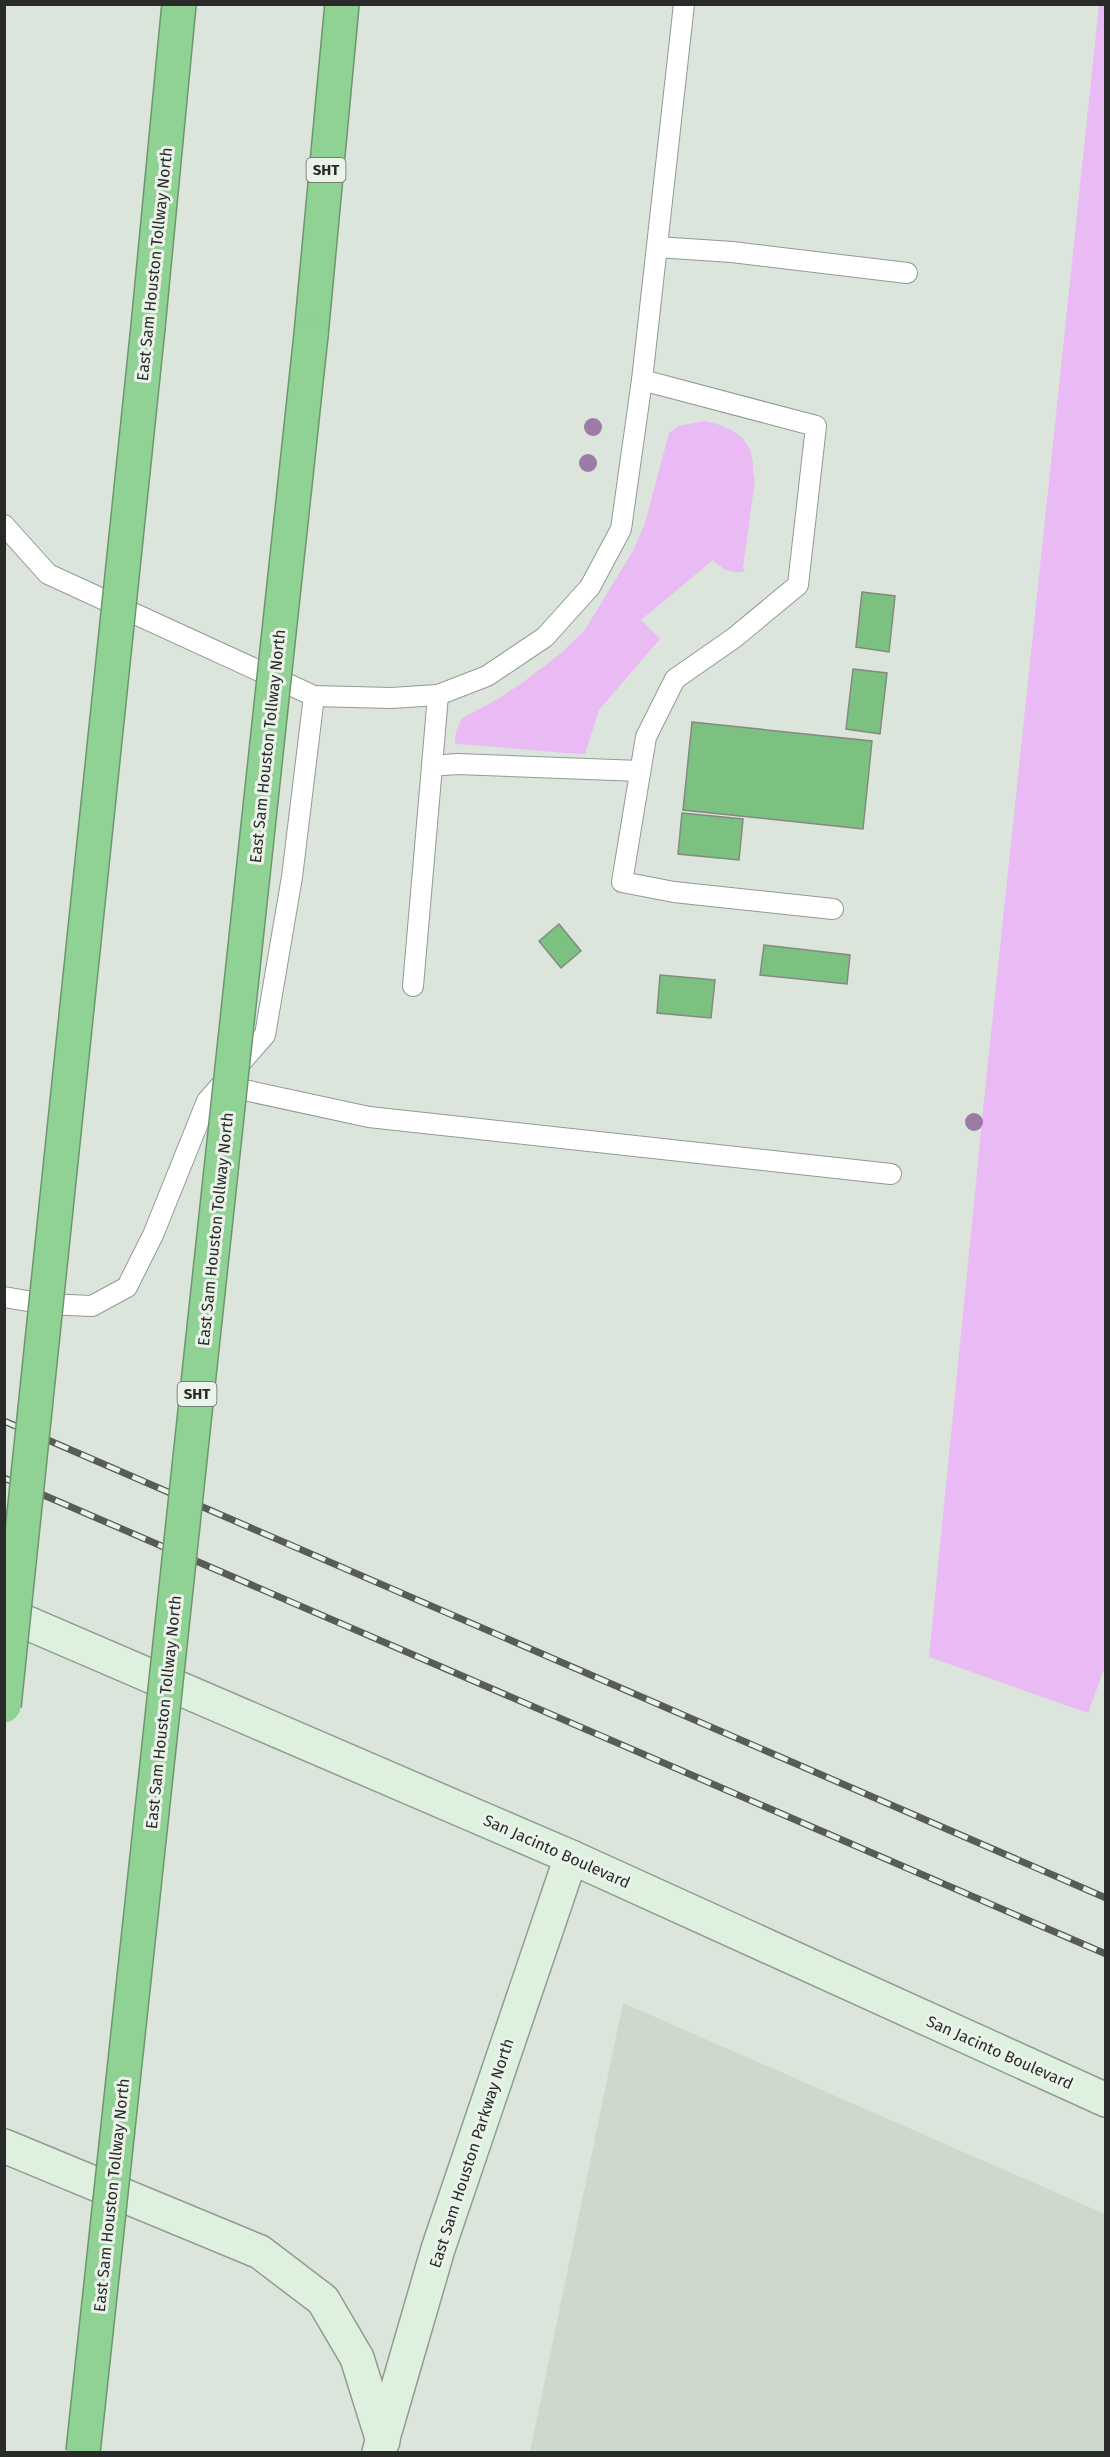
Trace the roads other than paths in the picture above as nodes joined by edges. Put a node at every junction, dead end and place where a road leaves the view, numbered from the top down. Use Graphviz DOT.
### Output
graph roads {
  1 [pos="179,4"];
  2 [pos="342,4"];
  3 [pos="684,4"];
  4 [pos="657,247"];
  5 [pos="907,273"];
  6 [pos="642,380"];
  7 [pos="4,525"];
  8 [pos="438,694"];
  9 [pos="314,696"];
  10 [pos="432,766"];
  11 [pos="640,771"];
  12 [pos="833,909"];
  13 [pos="413,986"];
  14 [pos="221,1085"];
  15 [pos="891,1174"];
  16 [pos="4,1297"];
  17 [pos="4,1612"];
  18 [pos="4,1706"];
  19 [pos="571,1857"];
  20 [pos="1106,2100"];
  21 [pos="4,2146"];
  22 [pos="381,2447"];
  23 [pos="83,2452"];
  1 -- 18 [label="highway, East Sam Houston Tollway North, bridge"];
  2 -- 23 [label="highway, East Sam Houston Tollway North / SHT, bridge"];
  3 -- 4 [label="lane"];
  4 -- 5 [label="lane"];
  4 -- 6 [label="lane"];
  6 -- 8 [label="lane"];
  6 -- 11 [label="lane"];
  7 -- 9 [label="lane"];
  8 -- 9 [label="lane"];
  8 -- 10 [label="lane"];
  9 -- 14 [label="lane"];
  10 -- 11 [label="lane"];
  10 -- 13 [label="lane"];
  11 -- 12 [label="lane"];
  14 -- 15 [label="lane"];
  14 -- 16 [label="lane"];
  17 -- 19 [label="main road, San Jacinto Boulevard"];
  19 -- 20 [label="main road, San Jacinto Boulevard"];
  19 -- 22 [label="main road, East Sam Houston Parkway North"];
  21 -- 22 [label="main road"];
}
